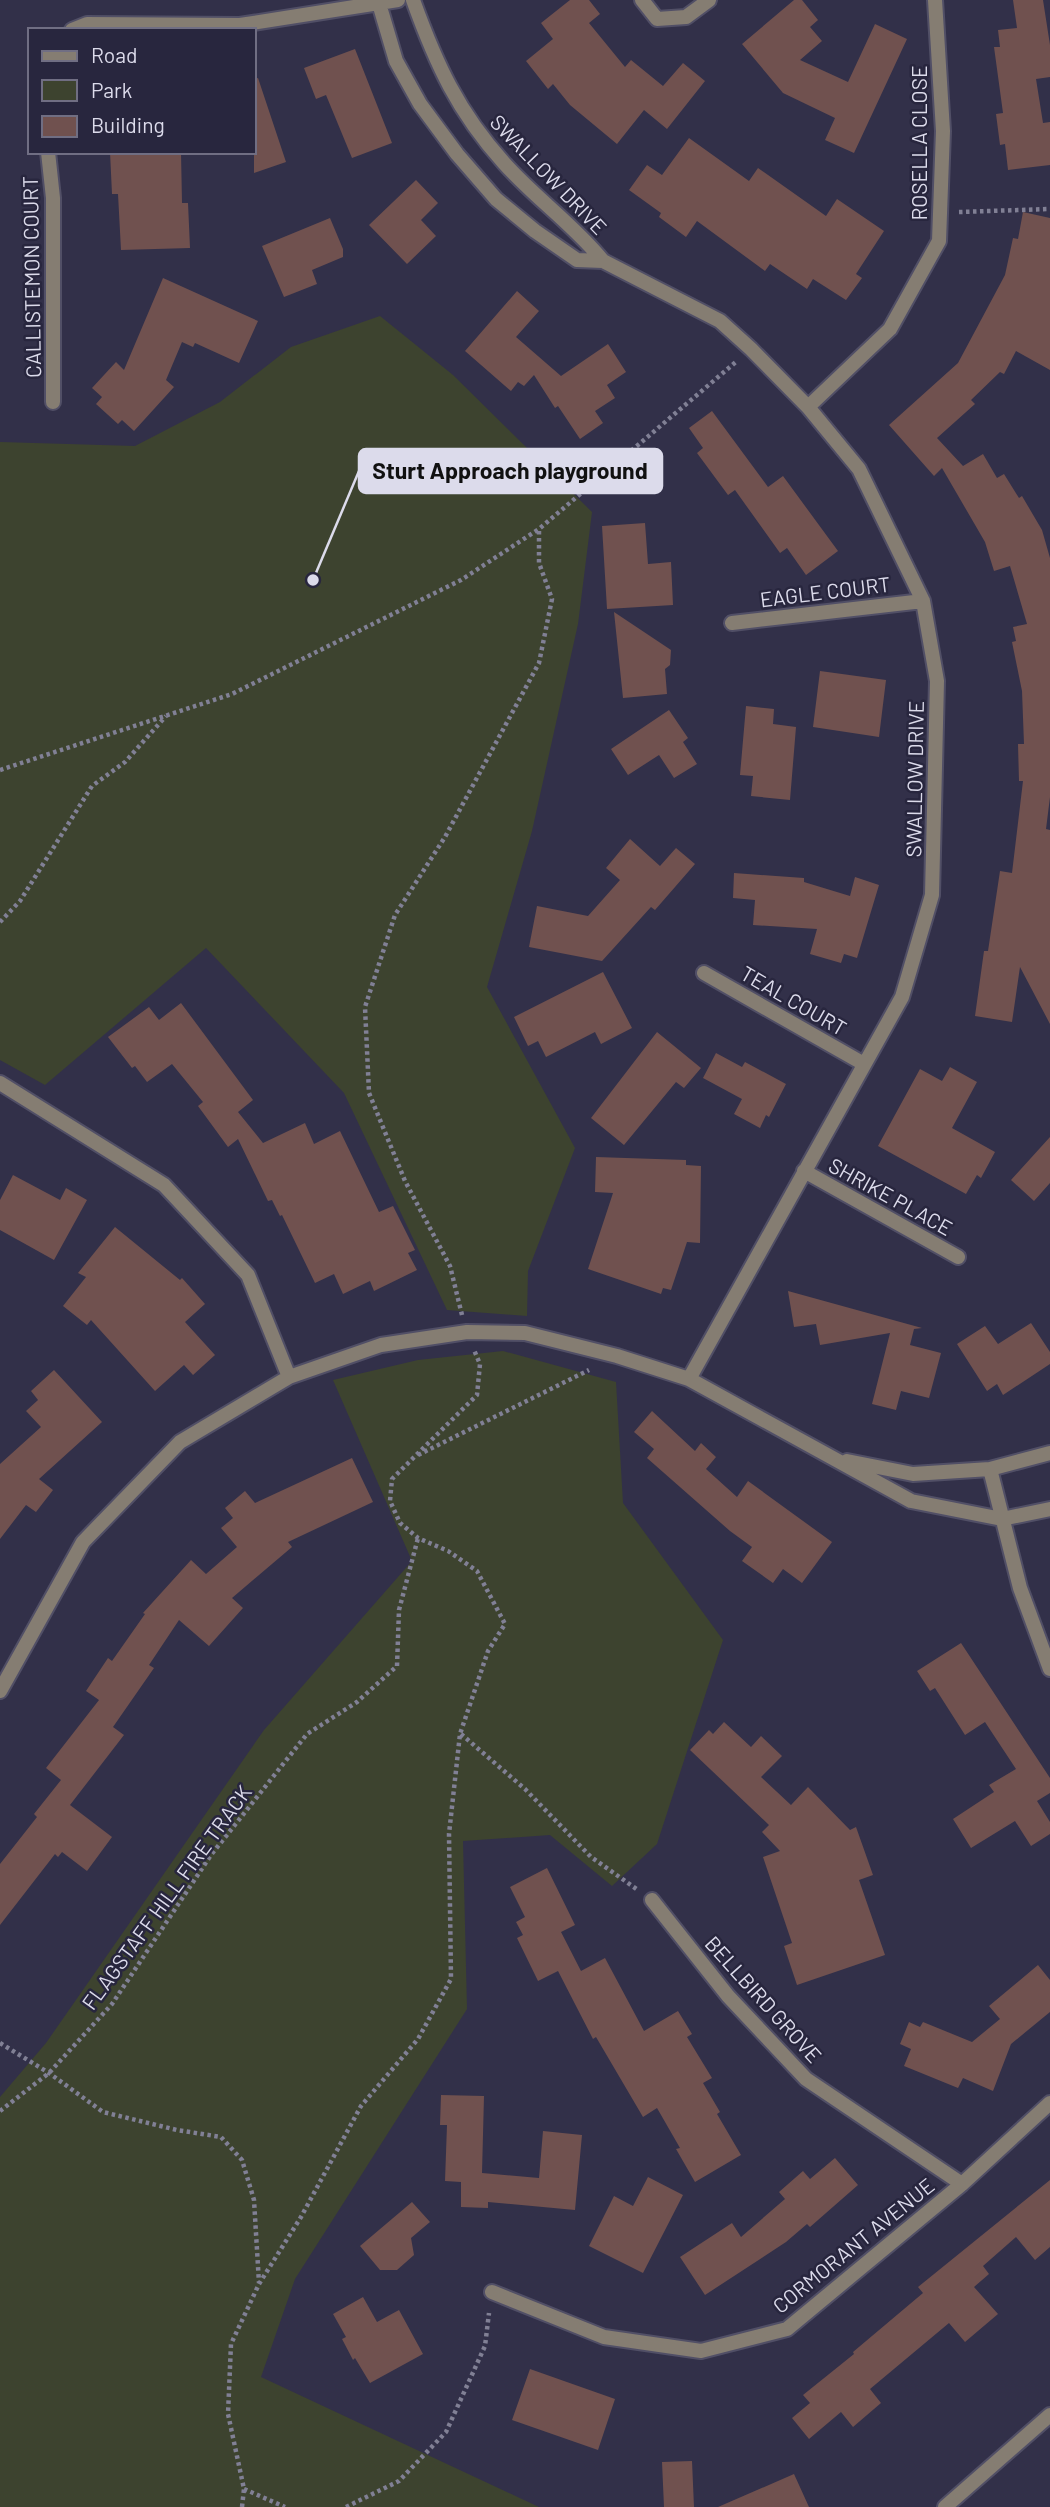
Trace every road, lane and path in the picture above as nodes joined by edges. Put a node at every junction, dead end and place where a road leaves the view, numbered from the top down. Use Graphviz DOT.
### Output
graph roads {
  1 [pos="398,0"];
  2 [pos="413,0"];
  3 [pos="642,0"];
  4 [pos="709,0"];
  5 [pos="935,0"];
  6 [pos="378,2"];
  7 [pos="77,28"];
  8 [pos="48,154"];
  9 [pos="1050,209"];
  10 [pos="940,212"];
  11 [pos="603,261"];
  12 [pos="751,349"];
  13 [pos="53,402"];
  14 [pos="808,407"];
  15 [pos="539,529"];
  16 [pos="923,601"];
  17 [pos="732,623"];
  18 [pos="166,715"];
  19 [pos="0,770"];
  20 [pos="0,922"];
  21 [pos="704,973"];
  22 [pos="864,1064"];
  23 [pos="0,1083"];
  24 [pos="804,1171"];
  25 [pos="958,1257"];
  26 [pos="467,1332"];
  27 [pos="617,1356"];
  28 [pos="289,1377"];
  29 [pos="688,1379"];
  30 [pos="1050,1453"];
  31 [pos="414,1457"];
  32 [pos="832,1458"];
  33 [pos="990,1469"];
  34 [pos="1050,1509"];
  35 [pos="1002,1520"];
  36 [pos="418,1538"];
  37 [pos="1050,1669"];
  38 [pos="0,1691"];
  39 [pos="460,1734"];
  40 [pos="652,1900"];
  41 [pos="0,2043"];
  42 [pos="49,2073"];
  43 [pos="1050,2103"];
  44 [pos="0,2111"];
  45 [pos="962,2184"];
  46 [pos="259,2284"];
  47 [pos="492,2292"];
  48 [pos="1050,2415"];
  49 [pos="244,2489"];
  50 [pos="358,2505"];
  51 [pos="242,2507"];
  52 [pos="285,2507"];
  53 [pos="346,2507"];
  54 [pos="945,2507"];
  1 -- 6 [label="street"];
  2 -- 11 [label="street, SWALLOW DRIVE"];
  3 -- 4 [label="street"];
  5 -- 10 [label="street, ROSELLA CLOSE"];
  6 -- 7 [label="street"];
  6 -- 11 [label="street, SWALLOW DRIVE"];
  8 -- 13 [label="street, CALLISTEMON COURT"];
  9 -- 10 [label="path"];
  10 -- 14 [label="street, ROSELLA CLOSE"];
  11 -- 12 [label="street, SWALLOW DRIVE"];
  12 -- 14 [label="street, SWALLOW DRIVE"];
  12 -- 15 [label="path"];
  14 -- 16 [label="street, SWALLOW DRIVE"];
  15 -- 18 [label="path"];
  15 -- 26 [label="path"];
  16 -- 17 [label="street, EAGLE COURT"];
  16 -- 22 [label="street, SWALLOW DRIVE"];
  18 -- 19 [label="path"];
  18 -- 20 [label="path"];
  21 -- 22 [label="street, TEAL COURT"];
  22 -- 24 [label="street, SWALLOW DRIVE"];
  23 -- 28 [label="street"];
  24 -- 25 [label="street, SHRIKE PLACE"];
  24 -- 29 [label="street, SWALLOW DRIVE"];
  26 -- 27 [label="street"];
  26 -- 28 [label="street"];
  26 -- 31 [label="path"];
  27 -- 29 [label="street"];
  27 -- 31 [label="path"];
  28 -- 38 [label="street"];
  29 -- 32 [label="street"];
  30 -- 33 [label="street"];
  31 -- 36 [label="path"];
  32 -- 33 [label="street"];
  32 -- 35 [label="street"];
  33 -- 35 [label="street"];
  34 -- 35 [label="street"];
  35 -- 37 [label="street"];
  36 -- 39 [label="path"];
  36 -- 42 [label="path, FLAGSTAFF HILL FIRE TRACK"];
  39 -- 40 [label="path"];
  39 -- 46 [label="path"];
  40 -- 45 [label="street, BELLBIRD GROVE"];
  41 -- 42 [label="path"];
  42 -- 44 [label="path, FLAGSTAFF HILL FIRE TRACK"];
  42 -- 46 [label="path"];
  43 -- 45 [label="street, CORMORANT AVENUE"];
  45 -- 47 [label="street, CORMORANT AVENUE"];
  46 -- 49 [label="path"];
  47 -- 50 [label="path"];
  48 -- 54 [label="street"];
  49 -- 51 [label="path"];
  49 -- 52 [label="path"];
  50 -- 53 [label="path"];
}
